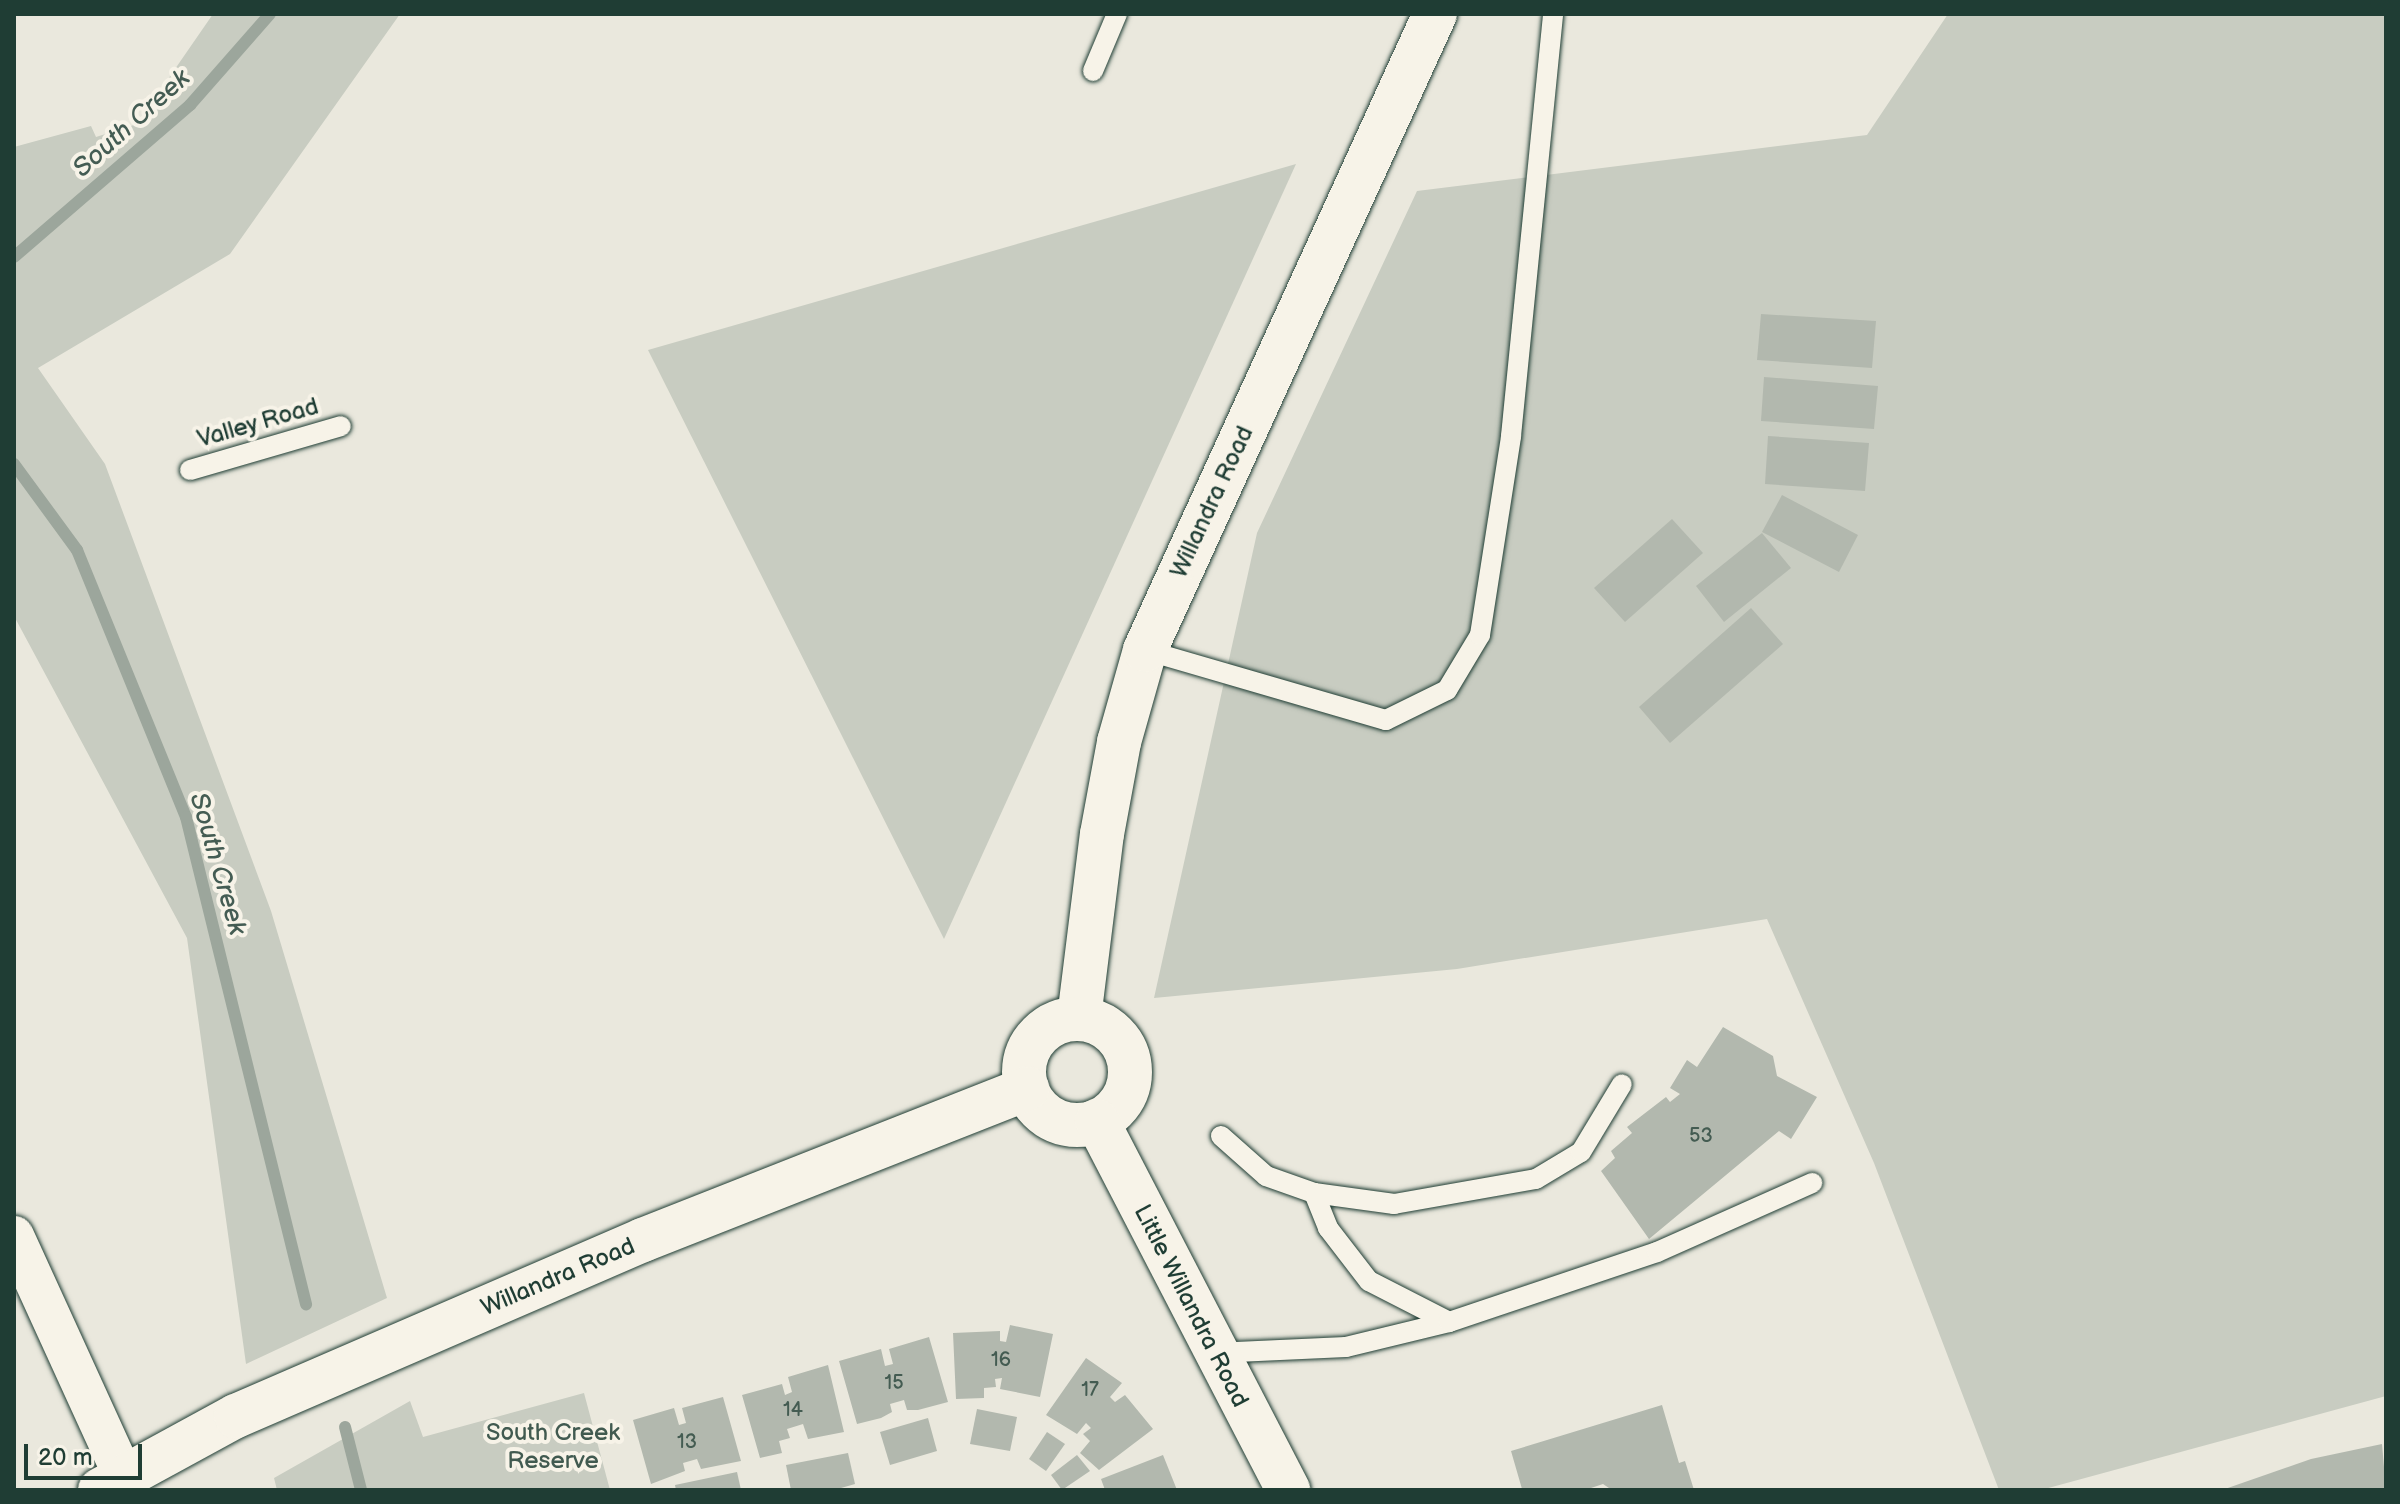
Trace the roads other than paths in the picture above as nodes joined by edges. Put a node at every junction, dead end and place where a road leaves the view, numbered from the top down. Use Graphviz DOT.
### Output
graph roads {
  1 [pos="1117,14"];
  2 [pos="1435,14"];
  3 [pos="1553,14"];
  4 [pos="1093,71"];
  5 [pos="341,426"];
  6 [pos="190,470"];
  7 [pos="1145,650"];
  8 [pos="1079,1018"];
  9 [pos="1622,1084"];
  10 [pos="1027,1089"];
  11 [pos="1097,1121"];
  12 [pos="1221,1136"];
  13 [pos="1812,1183"];
  14 [pos="1314,1193"];
  15 [pos="14,1236"];
  16 [pos="1449,1322"];
  17 [pos="1214,1353"];
  18 [pos="112,1482"];
  19 [pos="1288,1490"];
  1 -- 4 [label="lane"];
  2 -- 7 [label="main road, Willandra Road"];
  3 -- 7 [label="lane"];
  5 -- 6 [label="lane, Valley Road"];
  7 -- 8 [label="main road, Willandra Road"];
  8 -- 10 [label="main road"];
  8 -- 11 [label="main road"];
  9 -- 14 [label="lane"];
  10 -- 11 [label="main road"];
  10 -- 18 [label="main road, Willandra Road"];
  11 -- 17 [label="main road, Little Willandra Road"];
  12 -- 14 [label="lane"];
  13 -- 16 [label="lane"];
  14 -- 16 [label="lane"];
  15 -- 18 [label="street"];
  16 -- 17 [label="lane"];
  17 -- 19 [label="main road, Little Willandra Road"];
}
